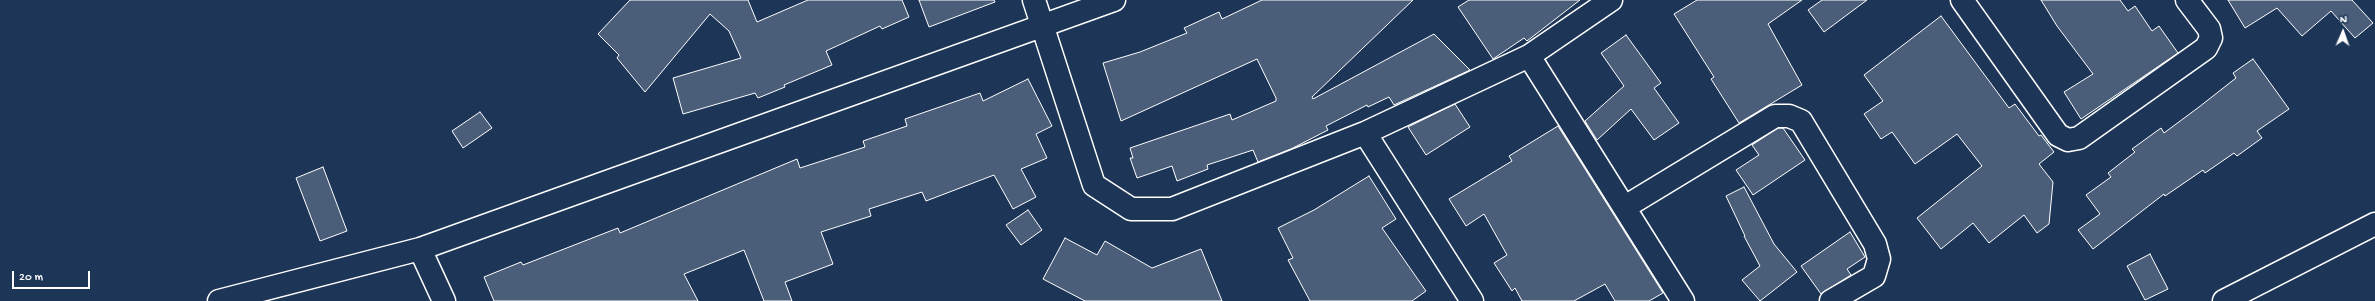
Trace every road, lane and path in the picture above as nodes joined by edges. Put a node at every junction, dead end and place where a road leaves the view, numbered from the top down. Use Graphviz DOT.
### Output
graph roads {
  1 [pos="1034,0"];
  2 [pos="1114,0"];
  3 [pos="1611,0"];
  4 [pos="1962,0"];
  5 [pos="2188,0"];
  6 [pos="1044,26"];
  7 [pos="1529,56"];
  8 [pos="1365,133"];
  9 [pos="1625,207"];
  10 [pos="2375,224"];
  11 [pos="420,249"];
  12 [pos="219,301"];
  13 [pos="444,301"];
  14 [pos="1472,301"];
  15 [pos="1683,301"];
  16 [pos="1831,301"];
  17 [pos="2224,301"];
  1 -- 6 [label="street"];
  2 -- 6 [label="street"];
  3 -- 7 [label="street"];
  4 -- 5 [label="street"];
  6 -- 8 [label="street"];
  6 -- 11 [label="street"];
  7 -- 8 [label="street"];
  7 -- 9 [label="street"];
  8 -- 14 [label="street"];
  9 -- 15 [label="street"];
  9 -- 16 [label="street"];
  10 -- 17 [label="street"];
  11 -- 12 [label="street"];
  11 -- 13 [label="street"];
}
